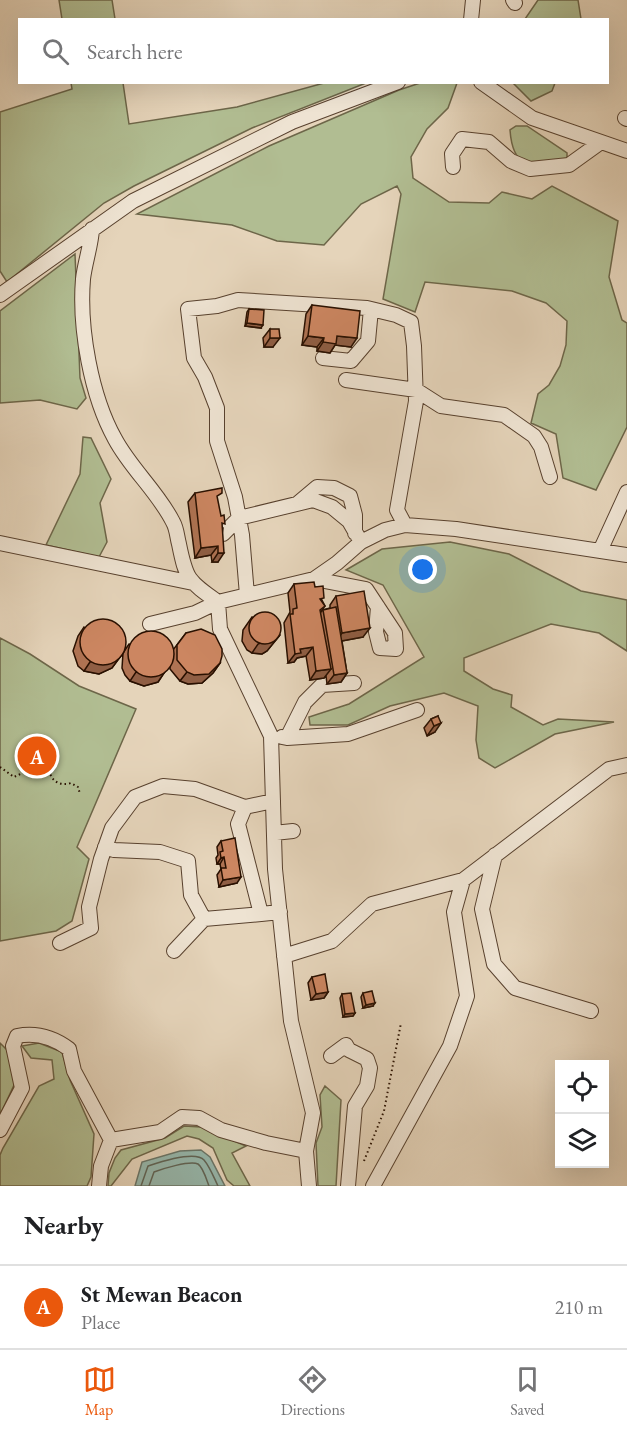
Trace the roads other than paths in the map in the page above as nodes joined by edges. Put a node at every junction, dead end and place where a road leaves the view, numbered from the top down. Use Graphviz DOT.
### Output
graph roads {
  1 [pos="473,0"];
  2 [pos="471,18"];
  3 [pos="393,84"];
  4 [pos="484,84"];
  5 [pos="601,142"];
  6 [pos="627,151"];
  7 [pos="453,167"];
  8 [pos="92,229"];
  9 [pos="0,295"];
  10 [pos="371,309"];
  11 [pos="323,358"];
  12 [pos="346,380"];
  13 [pos="416,390"];
  14 [pos="550,477"];
  15 [pos="627,492"];
  16 [pos="295,506"];
  17 [pos="239,518"];
  18 [pos="405,525"];
  19 [pos="223,534"];
  20 [pos="358,537"];
  21 [pos="0,543"];
  22 [pos="600,551"];
  23 [pos="627,555"];
  24 [pos="314,579"];
  25 [pos="193,583"];
  26 [pos="247,595"];
  27 [pos="218,602"];
  28 [pos="378,607"];
  29 [pos="150,624"];
  30 [pos="354,682"];
  31 [pos="417,710"];
  32 [pos="271,736"];
  33 [pos="288,738"];
  34 [pos="627,765"];
  35 [pos="273,801"];
  36 [pos="245,807"];
  37 [pos="293,831"];
  38 [pos="274,833"];
  39 [pos="105,847"];
  40 [pos="495,855"];
  41 [pos="463,880"];
  42 [pos="280,912"];
  43 [pos="261,914"];
  44 [pos="204,920"];
  45 [pos="60,943"];
  46 [pos="174,951"];
  47 [pos="284,956"];
  48 [pos="591,1011"];
  49 [pos="331,1056"];
  50 [pos="0,1130"];
  51 [pos="111,1140"];
  52 [pos="306,1150"];
  53 [pos="99,1186"];
  54 [pos="309,1186"];
  55 [pos="348,1186"];
  56 [pos="373,1186"];
  1 -- 2 [label="street"];
  3 -- 8 [label="street"];
  4 -- 5 [label="street"];
  5 -- 6 [label="street"];
  5 -- 7 [label="street"];
  8 -- 9 [label="street"];
  8 -- 25 [label="street"];
  10 -- 11 [label="street"];
  10 -- 13 [label="street"];
  10 -- 17 [label="street"];
  12 -- 13 [label="street"];
  13 -- 14 [label="street"];
  13 -- 18 [label="street"];
  15 -- 22 [label="street"];
  16 -- 17 [label="street"];
  16 -- 20 [label="street"];
  16 -- 20 [label="street"];
  17 -- 19 [label="street"];
  17 -- 26 [label="street"];
  18 -- 20 [label="street"];
  18 -- 22 [label="street"];
  20 -- 24 [label="street"];
  21 -- 25 [label="street"];
  22 -- 23 [label="street"];
  24 -- 26 [label="street"];
  24 -- 28 [label="street"];
  25 -- 27 [label="street"];
  26 -- 27 [label="street"];
  27 -- 29 [label="street"];
  27 -- 32 [label="street"];
  30 -- 33 [label="street"];
  31 -- 33 [label="street"];
  32 -- 33 [label="street"];
  32 -- 35 [label="street"];
  34 -- 40 [label="street"];
  35 -- 36 [label="street"];
  35 -- 38 [label="street"];
  36 -- 39 [label="street"];
  36 -- 43 [label="street"];
  37 -- 38 [label="street"];
  38 -- 42 [label="street"];
  39 -- 44 [label="street"];
  39 -- 45 [label="street"];
  40 -- 41 [label="street"];
  40 -- 48 [label="street"];
  41 -- 47 [label="street"];
  41 -- 56 [label="street"];
  42 -- 43 [label="street"];
  42 -- 47 [label="street"];
  43 -- 44 [label="street"];
  44 -- 46 [label="street"];
  47 -- 52 [label="street"];
  49 -- 55 [label="street"];
  50 -- 51 [label="street"];
  51 -- 52 [label="street"];
  51 -- 53 [label="street"];
  52 -- 54 [label="street"];
}
